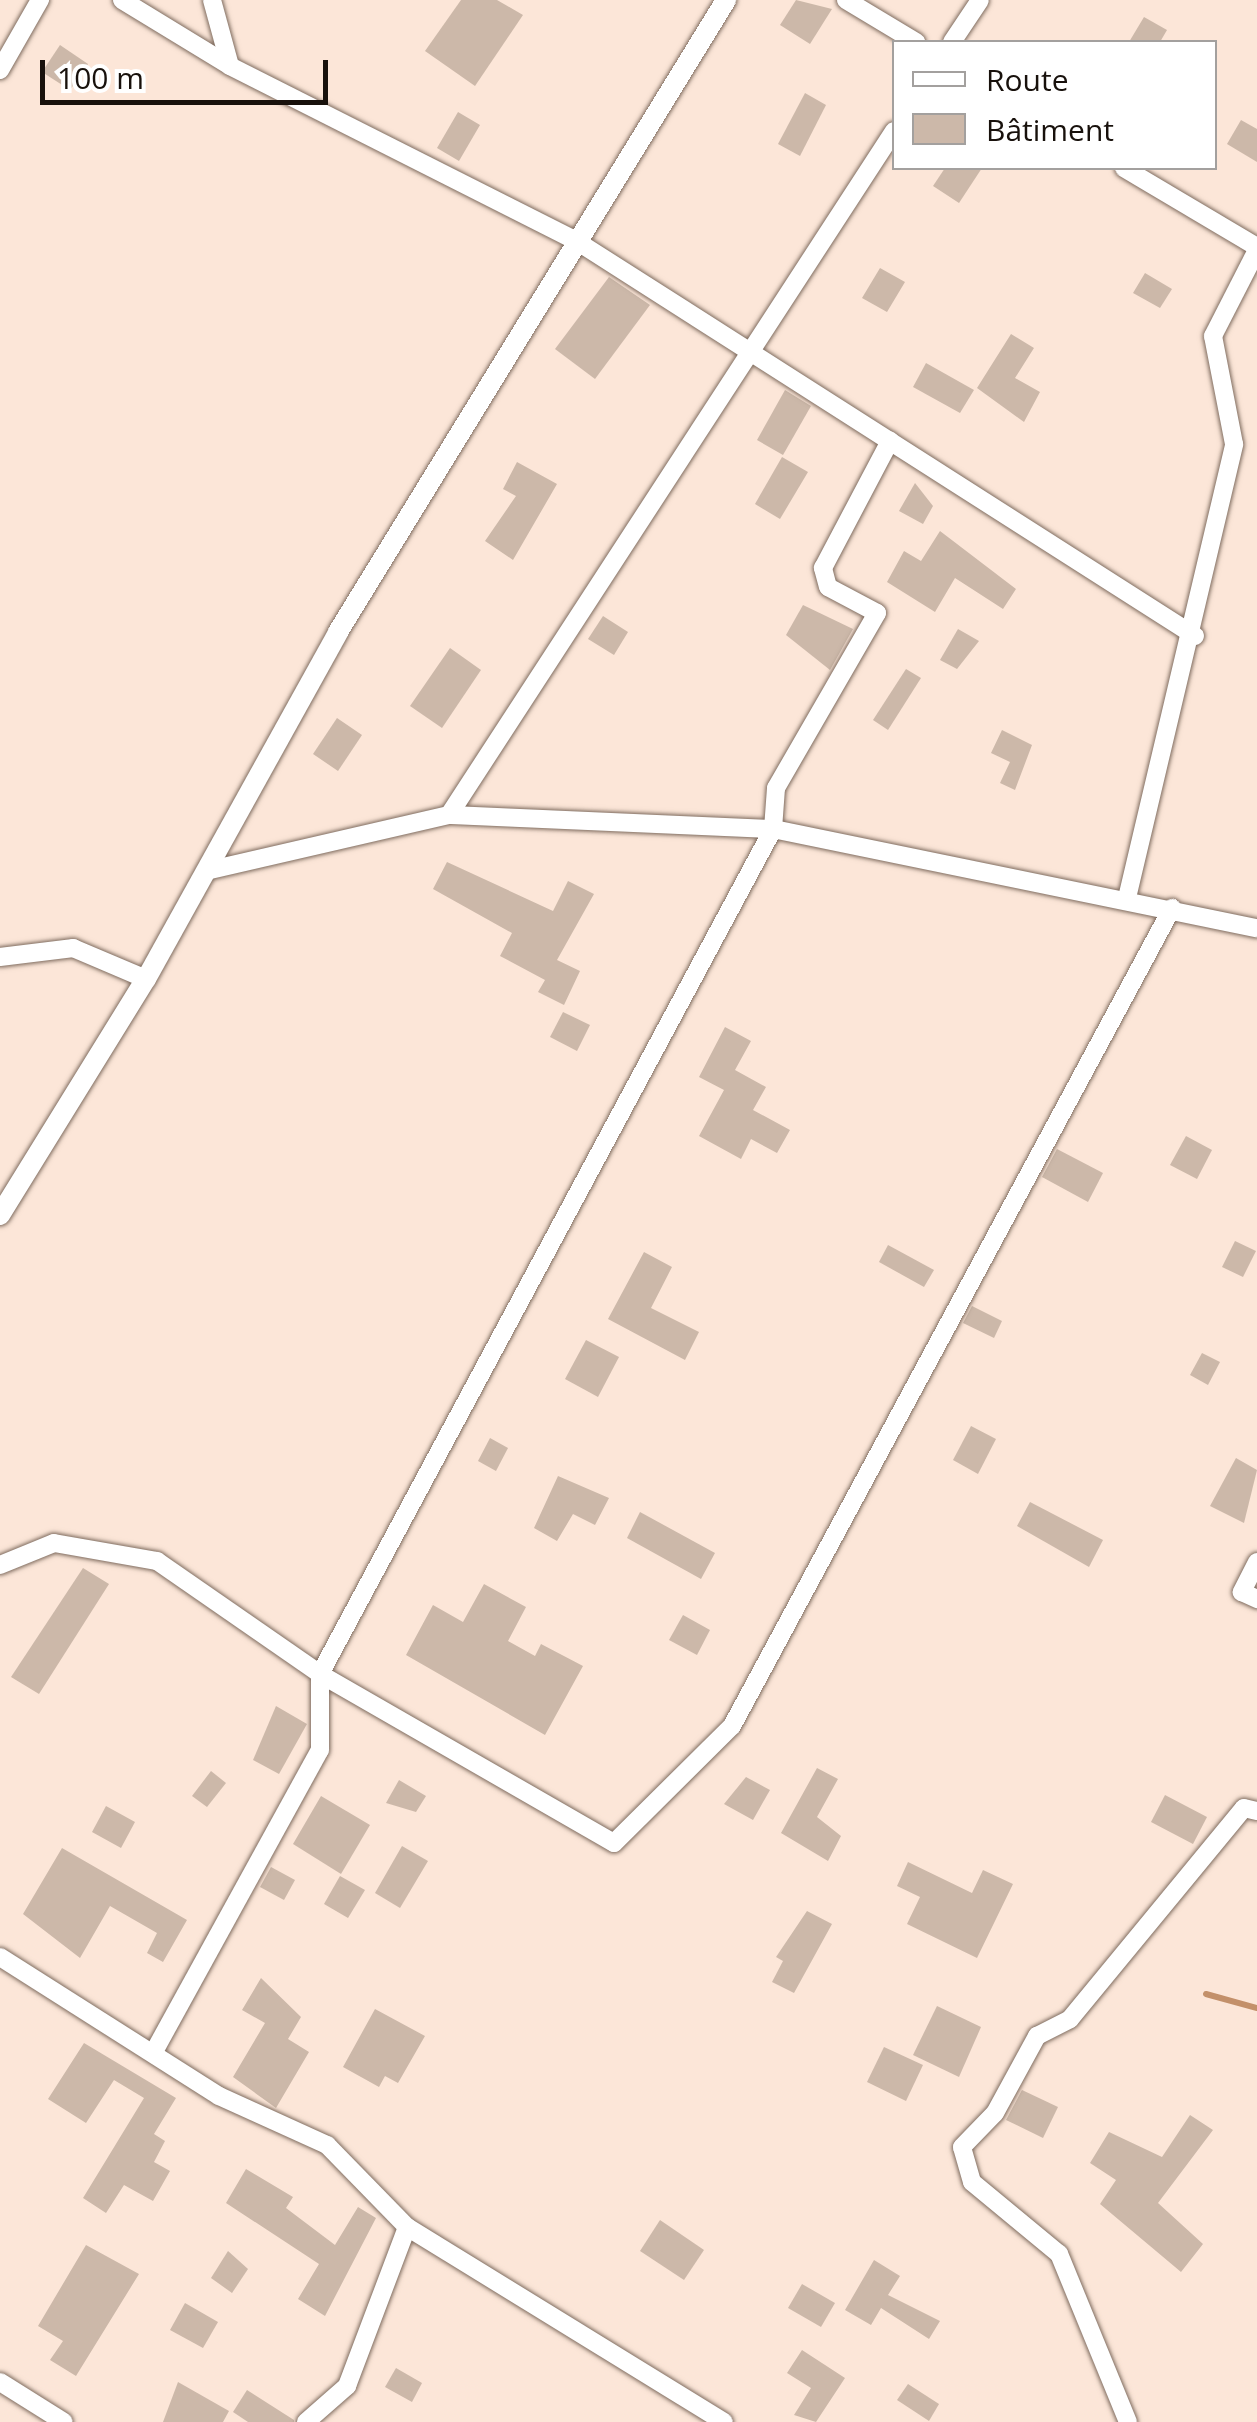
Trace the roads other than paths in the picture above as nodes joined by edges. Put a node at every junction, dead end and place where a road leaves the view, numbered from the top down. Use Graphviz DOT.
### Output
graph roads {
  1 [pos="40,0"];
  2 [pos="122,0"];
  3 [pos="726,0"];
  4 [pos="846,0"];
  5 [pos="980,0"];
  6 [pos="215,3"];
  7 [pos="913,40"];
  8 [pos="953,40"];
  9 [pos="230,66"];
  10 [pos="0,70"];
  11 [pos="892,133"];
  12 [pos="1127,170"];
  13 [pos="578,242"];
  14 [pos="1257,248"];
  15 [pos="750,352"];
  16 [pos="890,441"];
  17 [pos="1195,636"];
  18 [pos="449,815"];
  19 [pos="773,829"];
  20 [pos="206,871"];
  21 [pos="1127,898"];
  22 [pos="1172,908"];
  23 [pos="1257,928"];
  24 [pos="0,957"];
  25 [pos="146,979"];
  26 [pos="0,1215"];
  27 [pos="1257,1562"];
  28 [pos="0,1565"];
  29 [pos="1257,1599"];
  30 [pos="320,1674"];
  31 [pos="1257,1811"];
  32 [pos="0,1957"];
  33 [pos="156,2048"];
  34 [pos="408,2228"];
  35 [pos="0,2382"];
  36 [pos="64,2422"];
  37 [pos="306,2422"];
  38 [pos="724,2422"];
  39 [pos="1128,2422"];
  1 -- 10 [label="street"];
  2 -- 9 [label="street"];
  3 -- 13 [label="street"];
  4 -- 7 [label="street"];
  5 -- 8 [label="street"];
  6 -- 9 [label="street"];
  9 -- 13 [label="street"];
  11 -- 15 [label="street"];
  12 -- 14 [label="street"];
  13 -- 15 [label="street"];
  13 -- 20 [label="street"];
  14 -- 17 [label="street"];
  15 -- 16 [label="street"];
  15 -- 18 [label="street"];
  16 -- 17 [label="street"];
  16 -- 19 [label="street"];
  17 -- 21 [label="street"];
  18 -- 19 [label="street"];
  18 -- 20 [label="street"];
  19 -- 21 [label="street"];
  19 -- 30 [label="street"];
  20 -- 25 [label="street"];
  21 -- 22 [label="street"];
  22 -- 23 [label="street"];
  22 -- 30 [label="street"];
  24 -- 25 [label="street"];
  25 -- 26 [label="street"];
  27 -- 29 [label="street"];
  28 -- 30 [label="street"];
  30 -- 33 [label="street"];
  31 -- 39 [label="street"];
  32 -- 33 [label="street"];
  33 -- 34 [label="street"];
  34 -- 37 [label="street"];
  34 -- 38 [label="street"];
  35 -- 36 [label="street"];
}
